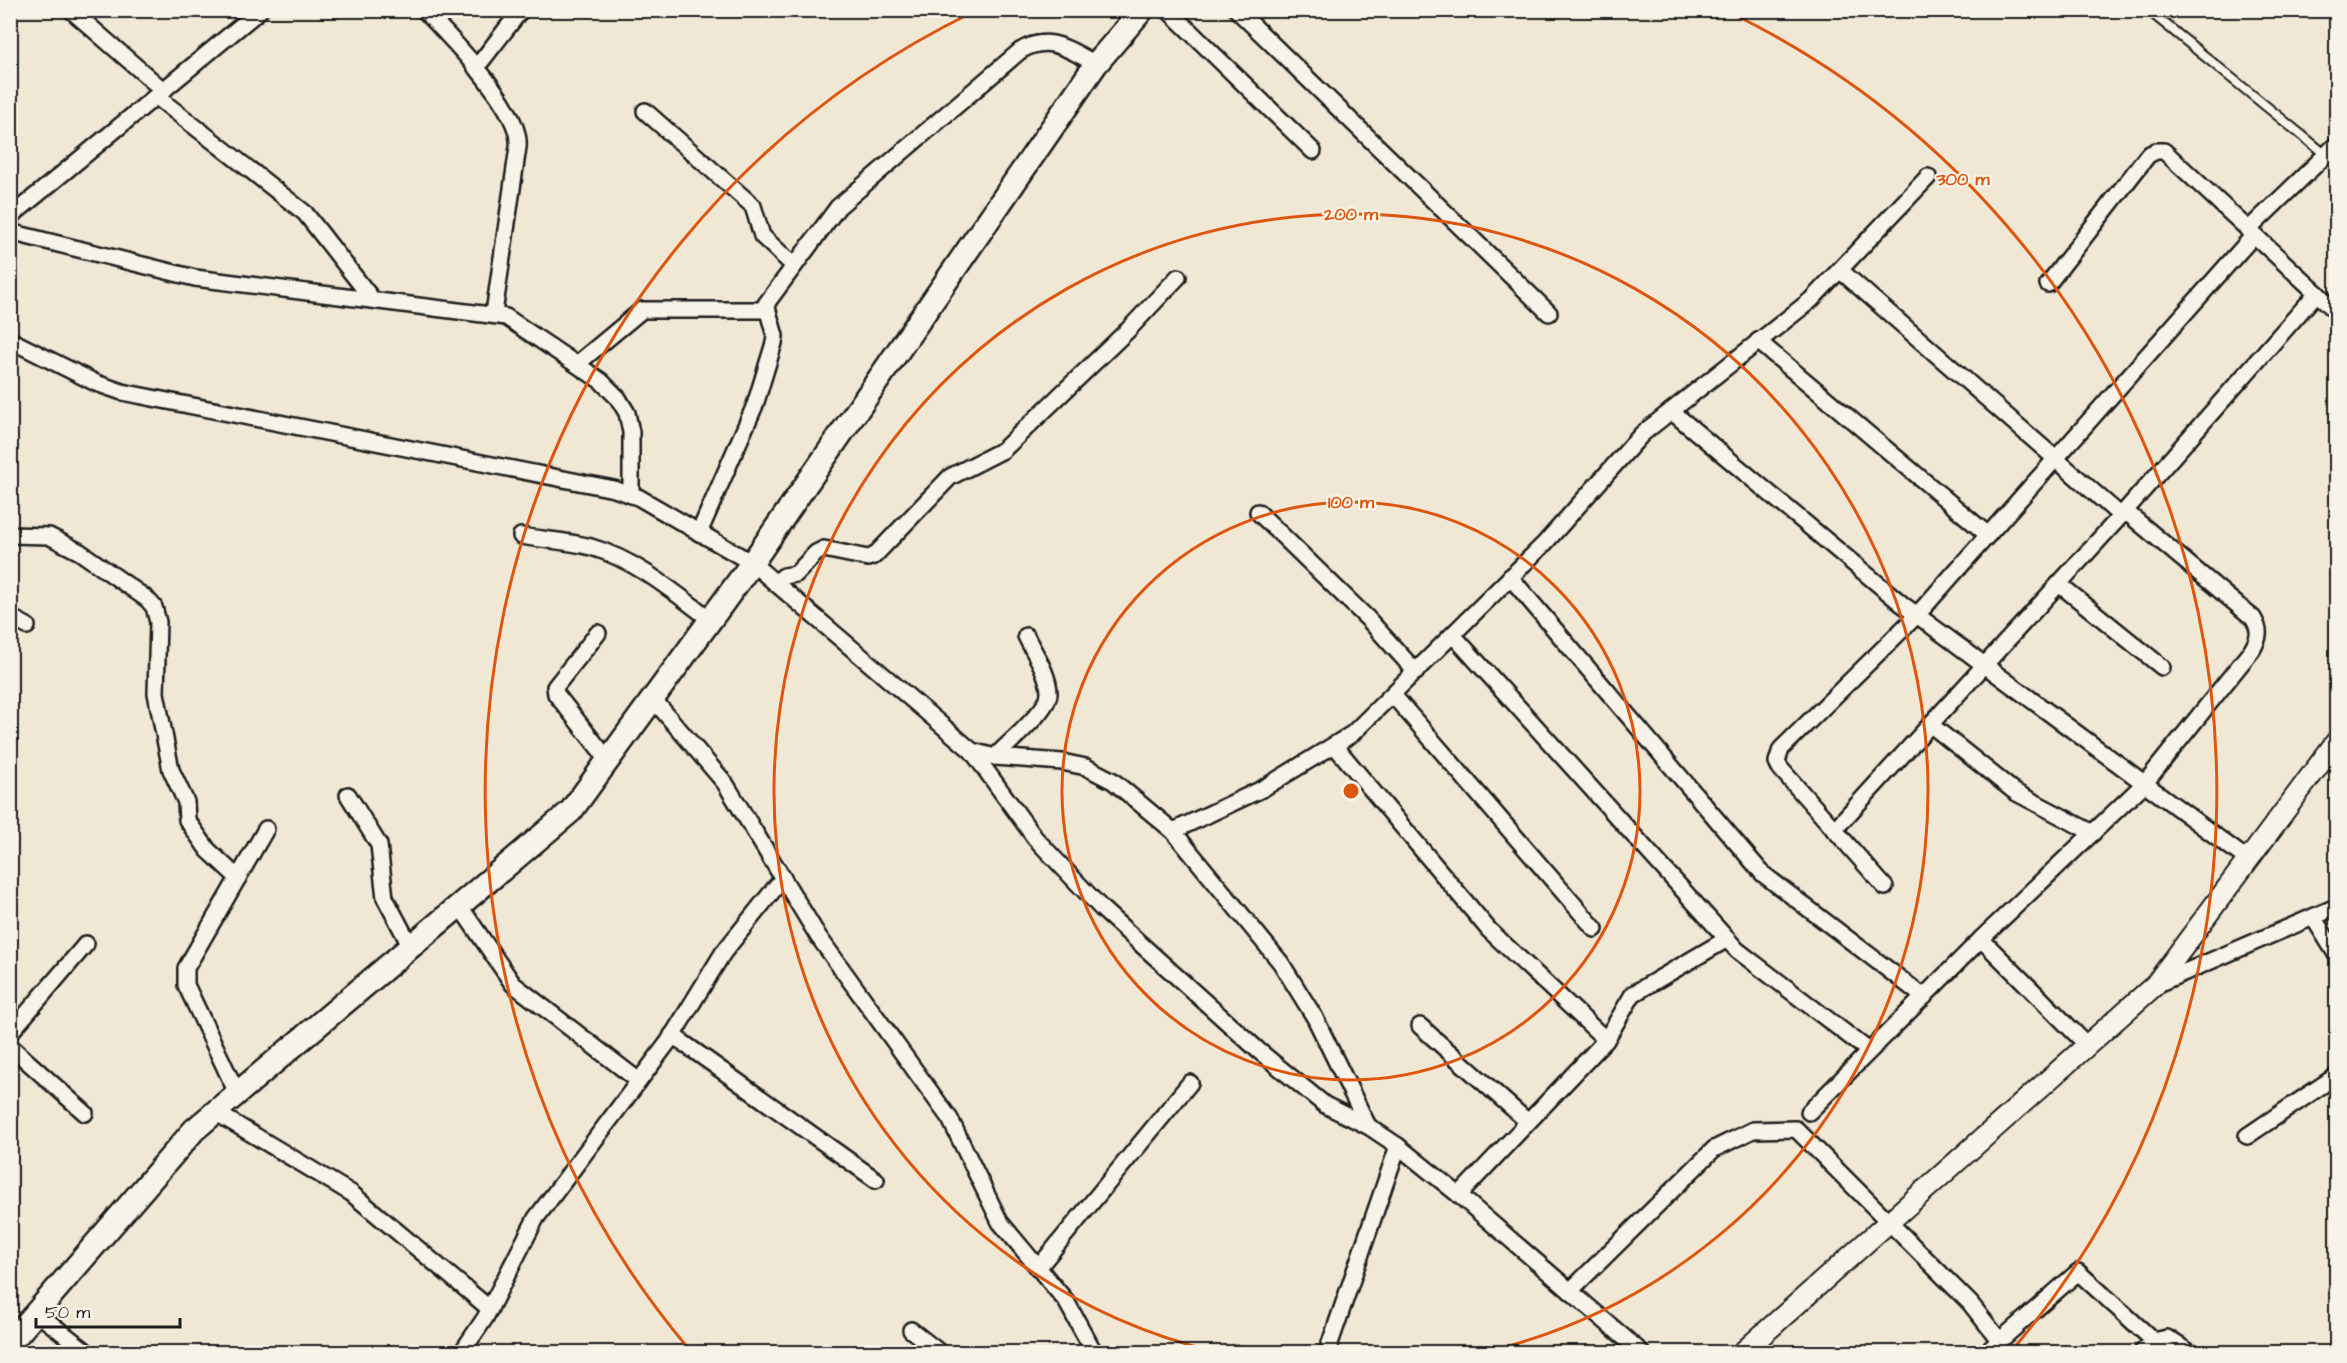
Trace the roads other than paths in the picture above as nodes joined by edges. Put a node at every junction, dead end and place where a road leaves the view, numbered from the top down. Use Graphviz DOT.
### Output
graph roads {
  1 [pos="71,10"];
  2 [pos="260,10"];
  3 [pos="424,10"];
  4 [pos="521,10"];
  5 [pos="1142,10"];
  6 [pos="1168,10"];
  7 [pos="1237,10"];
  8 [pos="2148,10"];
  9 [pos="1096,64"];
  10 [pos="476,68"];
  11 [pos="160,94"];
  12 [pos="645,111"];
  13 [pos="2331,150"];
  14 [pos="1314,151"];
  15 [pos="1928,177"];
  16 [pos="10,217"];
  17 [pos="10,232"];
  18 [pos="2251,232"];
  19 [pos="794,266"];
  20 [pos="1841,271"];
  21 [pos="1178,277"];
  22 [pos="2048,284"];
  23 [pos="2317,293"];
  24 [pos="372,299"];
  25 [pos="767,310"];
  26 [pos="2337,311"];
  27 [pos="494,313"];
  28 [pos="1549,313"];
  29 [pos="10,340"];
  30 [pos="1758,341"];
  31 [pos="577,364"];
  32 [pos="1671,411"];
  33 [pos="2056,458"];
  34 [pos="631,495"];
  35 [pos="1258,512"];
  36 [pos="2123,513"];
  37 [pos="699,533"];
  38 [pos="10,535"];
  39 [pos="1988,535"];
  40 [pos="521,536"];
  41 [pos="752,563"];
  42 [pos="1510,577"];
  43 [pos="776,583"];
  44 [pos="2059,584"];
  45 [pos="1917,615"];
  46 [pos="10,617"];
  47 [pos="711,620"];
  48 [pos="27,626"];
  49 [pos="598,633"];
  50 [pos="1453,634"];
  51 [pos="1026,636"];
  52 [pos="1985,666"];
  53 [pos="2162,667"];
  54 [pos="1416,672"];
  55 [pos="1393,695"];
  56 [pos="653,699"];
  57 [pos="1931,725"];
  58 [pos="2337,742"];
  59 [pos="1335,746"];
  60 [pos="972,751"];
  61 [pos="995,757"];
  62 [pos="608,760"];
  63 [pos="2145,783"];
  64 [pos="348,795"];
  65 [pos="266,829"];
  66 [pos="1834,830"];
  67 [pos="1173,831"];
  68 [pos="2092,833"];
  69 [pos="2248,860"];
  70 [pos="238,878"];
  71 [pos="783,878"];
  72 [pos="1885,887"];
  73 [pos="459,905"];
  74 [pos="2337,907"];
  75 [pos="2313,917"];
  76 [pos="1595,929"];
  77 [pos="1727,939"];
  78 [pos="1981,939"];
  79 [pos="86,944"];
  80 [pos="411,947"];
  81 [pos="2337,954"];
  82 [pos="2155,984"];
  83 [pos="1924,997"];
  84 [pos="1420,1026"];
  85 [pos="10,1033"];
  86 [pos="672,1035"];
  87 [pos="1606,1040"];
  88 [pos="2087,1045"];
  89 [pos="10,1046"];
  90 [pos="1869,1051"];
  91 [pos="2337,1076"];
  92 [pos="639,1081"];
  93 [pos="1190,1083"];
  94 [pos="237,1093"];
  95 [pos="215,1112"];
  96 [pos="1809,1112"];
  97 [pos="85,1113"];
  98 [pos="1528,1122"];
  99 [pos="1368,1126"];
  100 [pos="2247,1136"];
  101 [pos="1398,1146"];
  102 [pos="876,1180"];
  103 [pos="1459,1195"];
  104 [pos="1890,1221"];
  105 [pos="1038,1268"];
  106 [pos="1570,1291"];
  107 [pos="490,1309"];
  108 [pos="37,1313"];
  109 [pos="911,1330"];
  110 [pos="2000,1341"];
  111 [pos="2154,1341"];
  112 [pos="10,1343"];
  113 [pos="87,1353"];
  114 [pos="462,1353"];
  115 [pos="939,1353"];
  116 [pos="1094,1353"];
  117 [pos="1327,1353"];
  118 [pos="1641,1353"];
  119 [pos="1743,1353"];
  120 [pos="1987,1353"];
  121 [pos="2142,1353"];
  122 [pos="2189,1353"];
  1 -- 11 [label="street"];
  2 -- 11 [label="street"];
  3 -- 10 [label="street"];
  4 -- 10 [label="street"];
  5 -- 9 [label="main road"];
  6 -- 14 [label="street"];
  7 -- 28 [label="street"];
  8 -- 13 [label="lane"];
  9 -- 19 [label="street"];
  9 -- 41 [label="main road"];
  10 -- 27 [label="street"];
  11 -- 16 [label="street"];
  11 -- 24 [label="street"];
  12 -- 19 [label="street"];
  13 -- 18 [label="street"];
  15 -- 20 [label="street"];
  17 -- 24 [label="street"];
  18 -- 22 [label="street"];
  18 -- 23 [label="street"];
  18 -- 33 [label="street"];
  19 -- 25 [label="street"];
  20 -- 30 [label="street"];
  20 -- 33 [label="street"];
  21 -- 43 [label="street"];
  23 -- 26 [label="street"];
  23 -- 36 [label="street"];
  24 -- 27 [label="street"];
  25 -- 31 [label="street"];
  25 -- 37 [label="street"];
  27 -- 31 [label="street"];
  29 -- 34 [label="street"];
  30 -- 32 [label="street"];
  30 -- 39 [label="street"];
  31 -- 34 [label="street"];
  32 -- 42 [label="street"];
  32 -- 45 [label="street"];
  33 -- 36 [label="street"];
  33 -- 39 [label="street"];
  34 -- 37 [label="street"];
  35 -- 54 [label="street"];
  36 -- 44 [label="street"];
  36 -- 63 [label="street"];
  37 -- 41 [label="street"];
  38 -- 70 [label="street"];
  39 -- 45 [label="street"];
  40 -- 47 [label="street"];
  41 -- 43 [label="street"];
  41 -- 47 [label="main road"];
  42 -- 50 [label="street"];
  42 -- 83 [label="street"];
  43 -- 60 [label="street"];
  44 -- 52 [label="street"];
  44 -- 53 [label="street"];
  45 -- 52 [label="street"];
  45 -- 66 [label="street"];
  46 -- 48 [label="street"];
  47 -- 56 [label="main road"];
  49 -- 62 [label="street"];
  50 -- 54 [label="street"];
  50 -- 77 [label="street"];
  51 -- 61 [label="street"];
  52 -- 57 [label="street"];
  52 -- 63 [label="street"];
  54 -- 55 [label="street"];
  55 -- 59 [label="street"];
  55 -- 76 [label="street"];
  56 -- 62 [label="main road"];
  56 -- 71 [label="street"];
  57 -- 66 [label="street"];
  57 -- 68 [label="street"];
  58 -- 69 [label="street"];
  59 -- 67 [label="street"];
  59 -- 87 [label="street"];
  60 -- 61 [label="street"];
  60 -- 99 [label="street"];
  61 -- 67 [label="street"];
  62 -- 73 [label="main road"];
  63 -- 68 [label="street"];
  63 -- 69 [label="street"];
  64 -- 80 [label="street"];
  65 -- 70 [label="street"];
  66 -- 72 [label="street"];
  67 -- 99 [label="street"];
  68 -- 78 [label="street"];
  69 -- 82 [label="street"];
  70 -- 94 [label="street"];
  71 -- 86 [label="street"];
  71 -- 105 [label="street"];
  73 -- 80 [label="main road"];
  73 -- 92 [label="street"];
  74 -- 75 [label="street"];
  75 -- 81 [label="street"];
  75 -- 82 [label="street"];
  77 -- 87 [label="street"];
  77 -- 90 [label="street"];
  78 -- 83 [label="street"];
  78 -- 88 [label="street"];
  79 -- 85 [label="street"];
  80 -- 94 [label="main road"];
  82 -- 88 [label="street"];
  83 -- 90 [label="street"];
  84 -- 98 [label="street"];
  86 -- 92 [label="street"];
  86 -- 102 [label="street"];
  87 -- 98 [label="street"];
  88 -- 104 [label="street"];
  89 -- 97 [label="street"];
  90 -- 96 [label="street"];
  91 -- 100 [label="street"];
  92 -- 107 [label="street"];
  93 -- 105 [label="street"];
  94 -- 95 [label="main road"];
  95 -- 107 [label="street"];
  95 -- 108 [label="main road"];
  98 -- 103 [label="street"];
  99 -- 101 [label="street"];
  101 -- 103 [label="street"];
  101 -- 117 [label="street"];
  103 -- 106 [label="street"];
  104 -- 106 [label="street"];
  104 -- 110 [label="street"];
  104 -- 119 [label="street"];
  105 -- 116 [label="street"];
  106 -- 118 [label="street"];
  107 -- 114 [label="street"];
  108 -- 112 [label="main road"];
  108 -- 113 [label="street"];
  109 -- 115 [label="street"];
  110 -- 111 [label="street"];
  110 -- 120 [label="street"];
  111 -- 121 [label="street"];
  111 -- 122 [label="street"];
}
